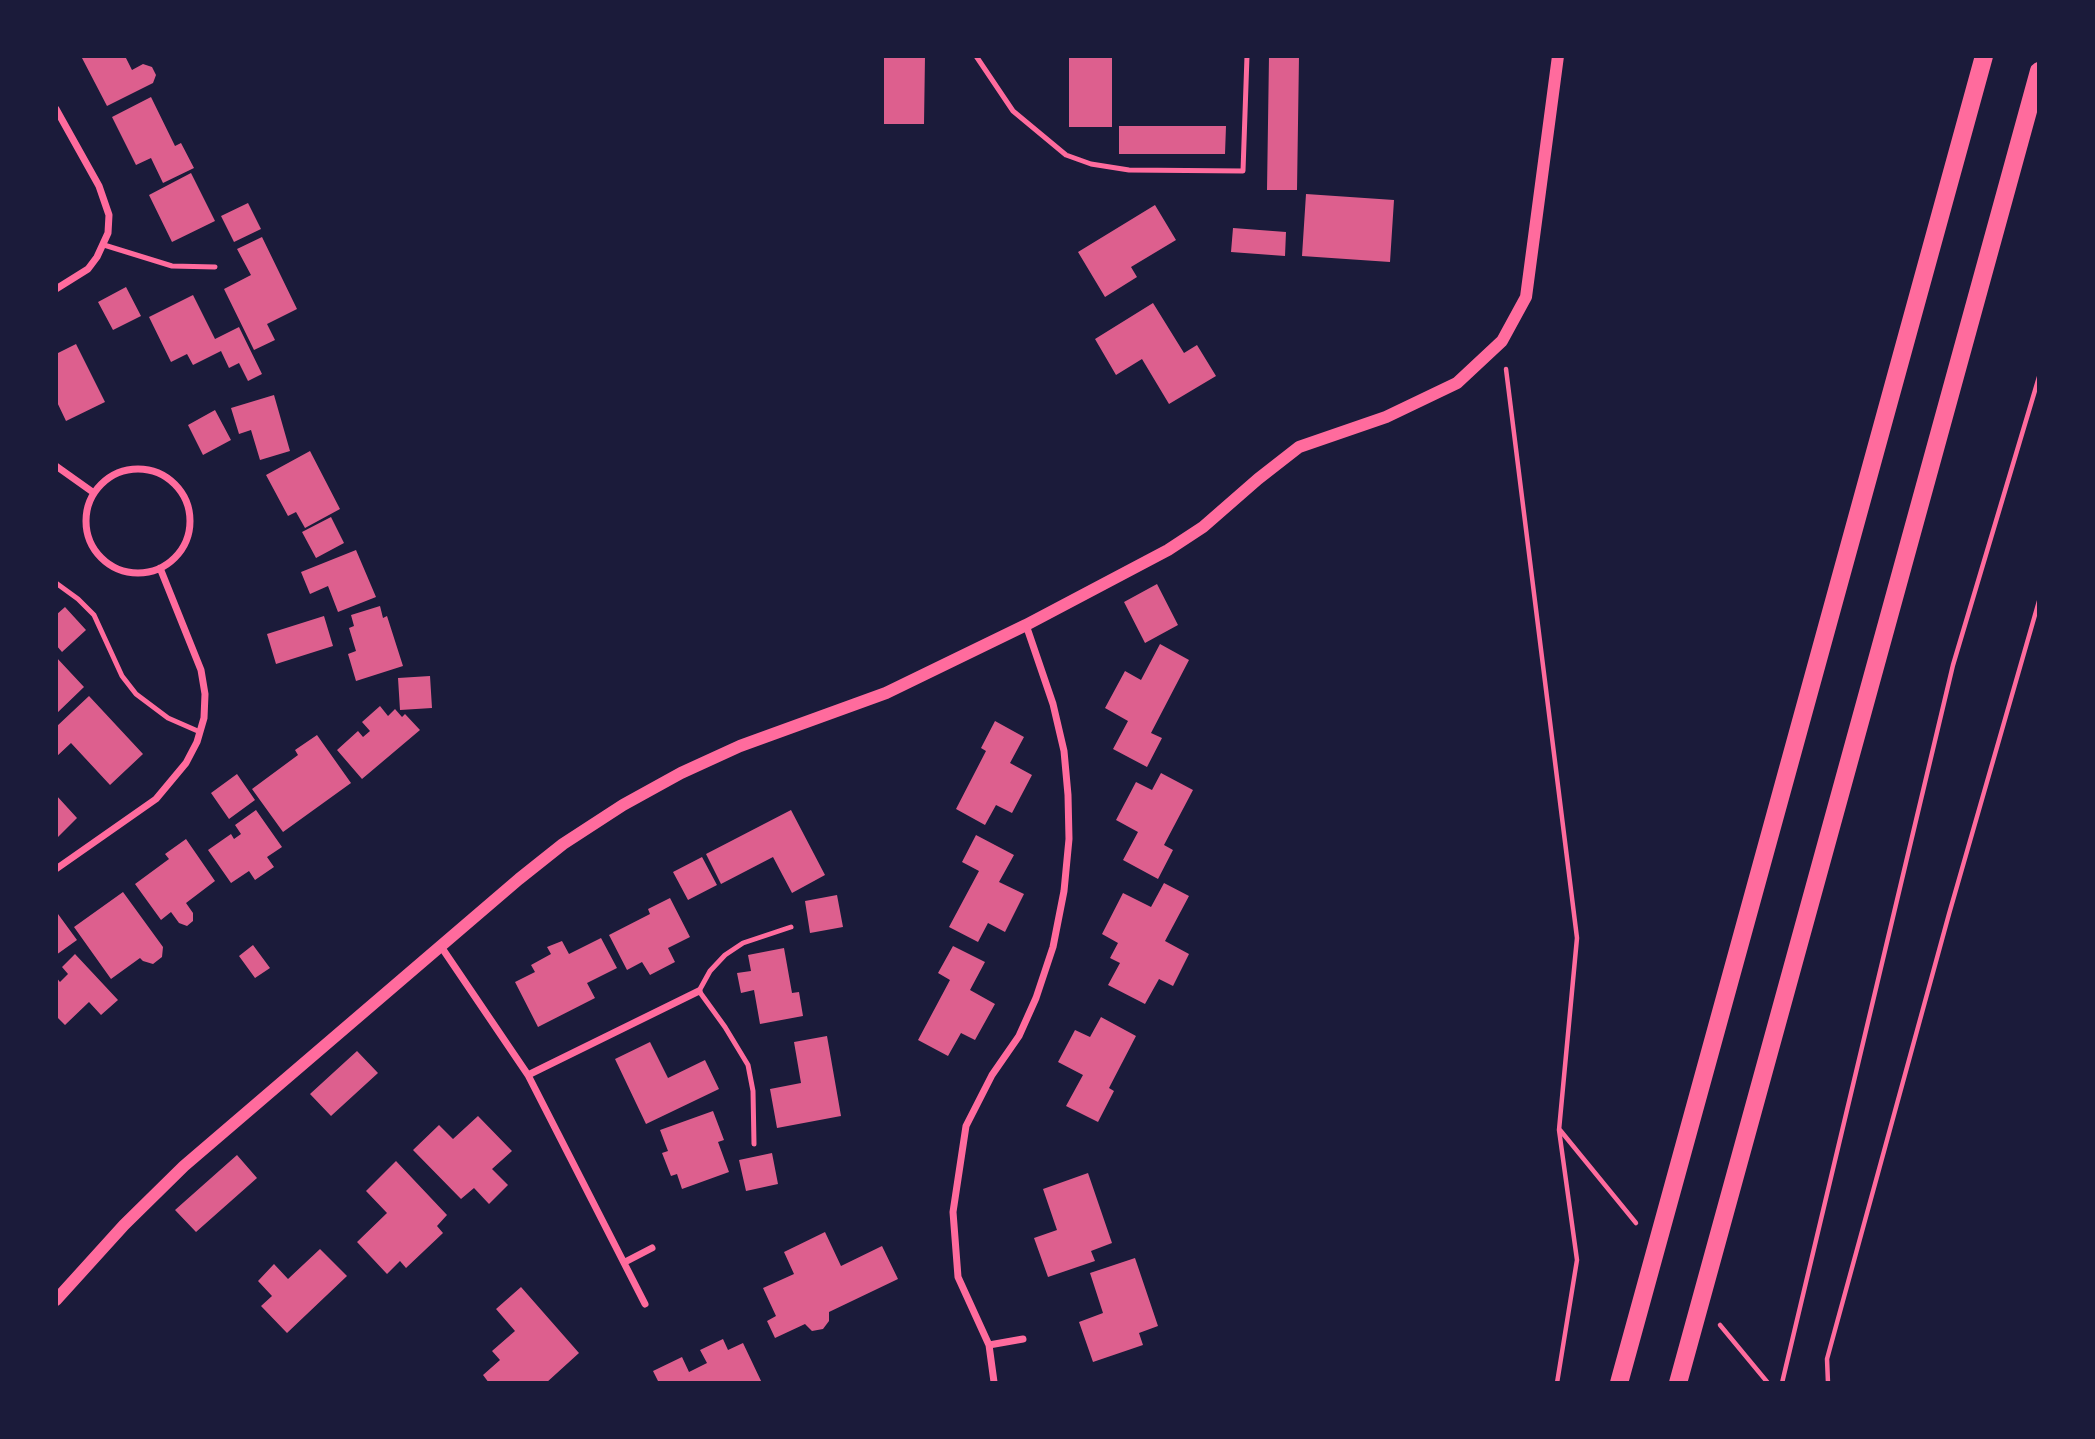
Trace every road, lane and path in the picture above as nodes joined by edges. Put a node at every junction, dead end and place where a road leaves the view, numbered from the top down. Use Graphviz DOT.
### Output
graph roads {
  1 [pos="976,56"];
  2 [pos="1247,56"];
  3 [pos="1558,56"];
  4 [pos="1984,56"];
  5 [pos="2039,71"];
  6 [pos="56,109"];
  7 [pos="104,245"];
  8 [pos="215,267"];
  9 [pos="56,289"];
  10 [pos="1502,341"];
  11 [pos="2039,377"];
  12 [pos="56,466"];
  13 [pos="94,493"];
  14 [pos="160,568"];
  15 [pos="56,583"];
  16 [pos="2039,601"];
  17 [pos="1026,625"];
  18 [pos="200,732"];
  19 [pos="56,869"];
  20 [pos="791,927"];
  21 [pos="442,948"];
  22 [pos="699,991"];
  23 [pos="528,1075"];
  24 [pos="754,1144"];
  25 [pos="652,1248"];
  26 [pos="625,1262"];
  27 [pos="56,1300"];
  28 [pos="645,1304"];
  29 [pos="1023,1339"];
  30 [pos="989,1345"];
  31 [pos="993,1382"];
  32 [pos="1557,1383"];
  33 [pos="1619,1383"];
  34 [pos="1678,1383"];
  35 [pos="1782,1383"];
  36 [pos="1828,1383"];
  1 -- 2 [label="lane"];
  3 -- 10 [label="street"];
  4 -- 33 [label="main road"];
  5 -- 34 [label="main road"];
  6 -- 7 [label="street"];
  7 -- 8 [label="lane"];
  7 -- 9 [label="street"];
  10 -- 17 [label="street"];
  10 -- 32 [label="path"];
  11 -- 35 [label="path"];
  12 -- 13 [label="street"];
  13 -- 14 [label="street"];
  13 -- 14 [label="street"];
  14 -- 18 [label="street"];
  15 -- 18 [label="lane"];
  16 -- 36 [label="path"];
  17 -- 21 [label="street"];
  17 -- 30 [label="street"];
  18 -- 19 [label="street"];
  20 -- 22 [label="lane"];
  21 -- 23 [label="street"];
  21 -- 27 [label="street"];
  22 -- 23 [label="street"];
  22 -- 24 [label="lane"];
  23 -- 26 [label="street"];
  25 -- 26 [label="street"];
  26 -- 28 [label="street"];
  29 -- 30 [label="street"];
  30 -- 31 [label="street"];
}
